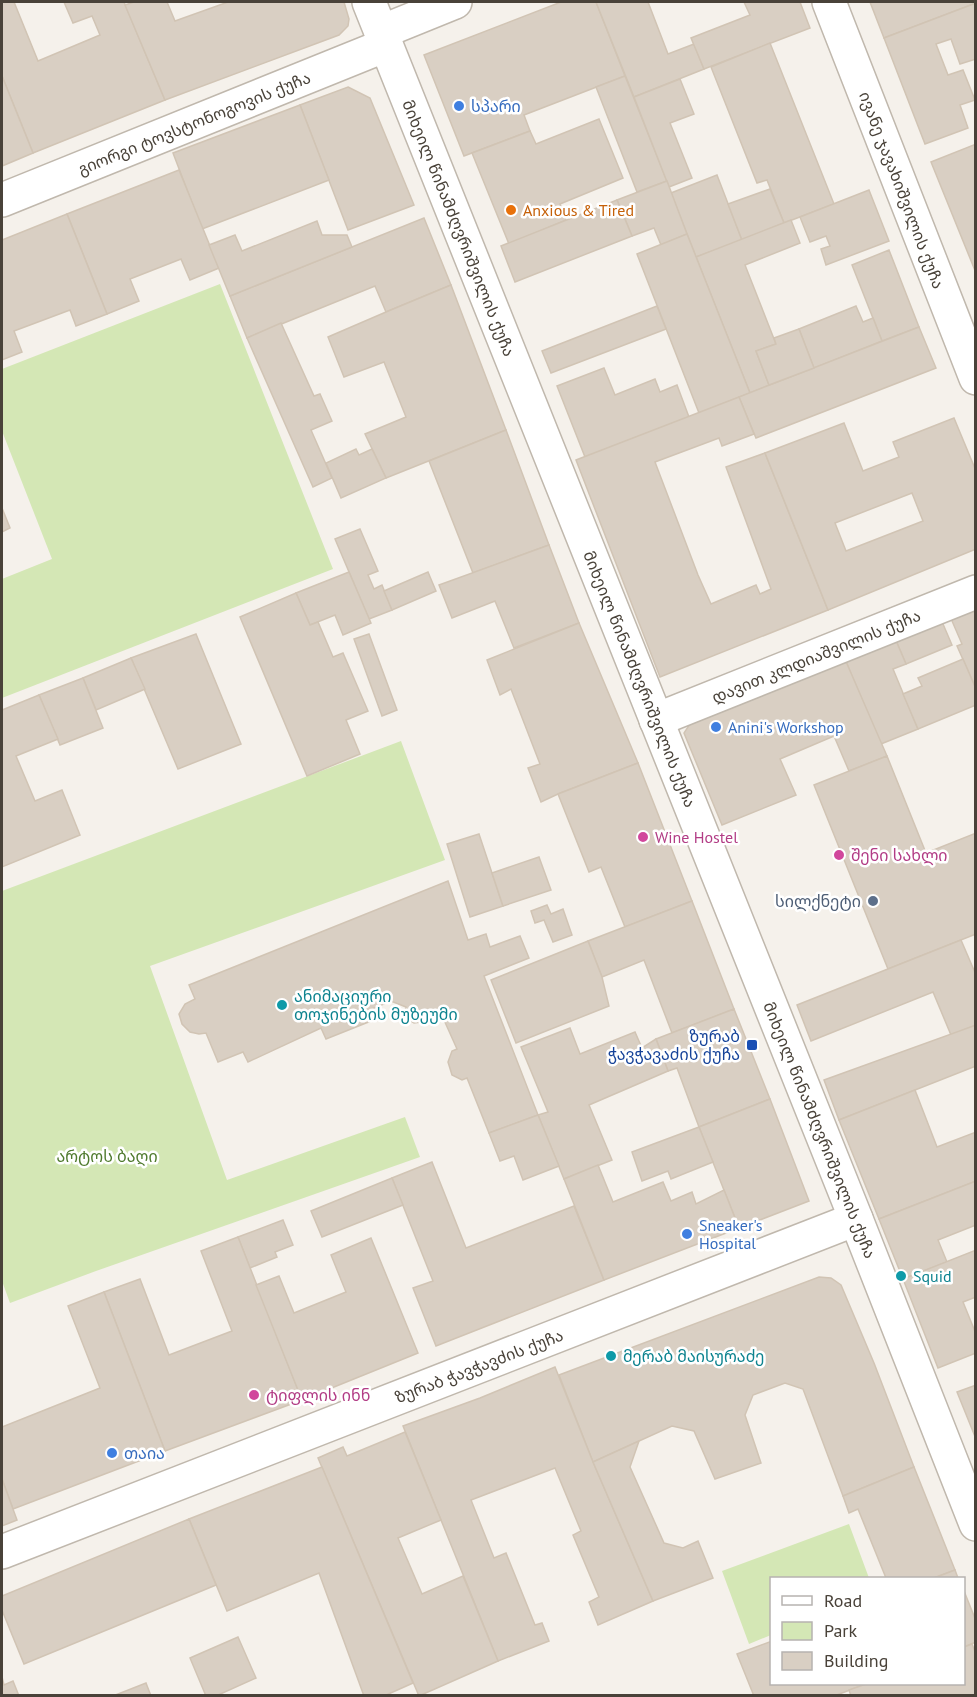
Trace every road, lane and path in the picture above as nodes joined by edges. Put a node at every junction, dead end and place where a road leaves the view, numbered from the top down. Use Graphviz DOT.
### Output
graph roads {
  1 [pos="369,2"];
  2 [pos="455,2"];
  3 [pos="829,2"];
  4 [pos="384,39"];
  5 [pos="2,200"];
  6 [pos="975,378"];
  7 [pos="975,591"];
  8 [pos="656,720"];
  9 [pos="856,1219"];
  10 [pos="975,1524"];
  11 [pos="2,1552"];
  1 -- 4 [label="street, მიხეილ წინამძღვრიშვილის ქუჩა"];
  2 -- 4 [label="street, გიორგი ტოვსტონოგოვის ქუჩა"];
  3 -- 6 [label="street, ივანე ჯავახიშვილის ქუჩა"];
  4 -- 5 [label="street, გიორგი ტოვსტონოგოვის ქუჩა"];
  4 -- 8 [label="street, მიხეილ წინამძღვრიშვილის ქუჩა"];
  7 -- 8 [label="street, დავით კლდიაშვილის ქუჩა"];
  8 -- 9 [label="street, მიხეილ წინამძღვრიშვილის ქუჩა"];
  9 -- 10 [label="street, მიხეილ წინამძღვრიშვილის ქუჩა"];
  9 -- 11 [label="street, ზურაბ ჭავჭავძის ქუჩა"];
}
